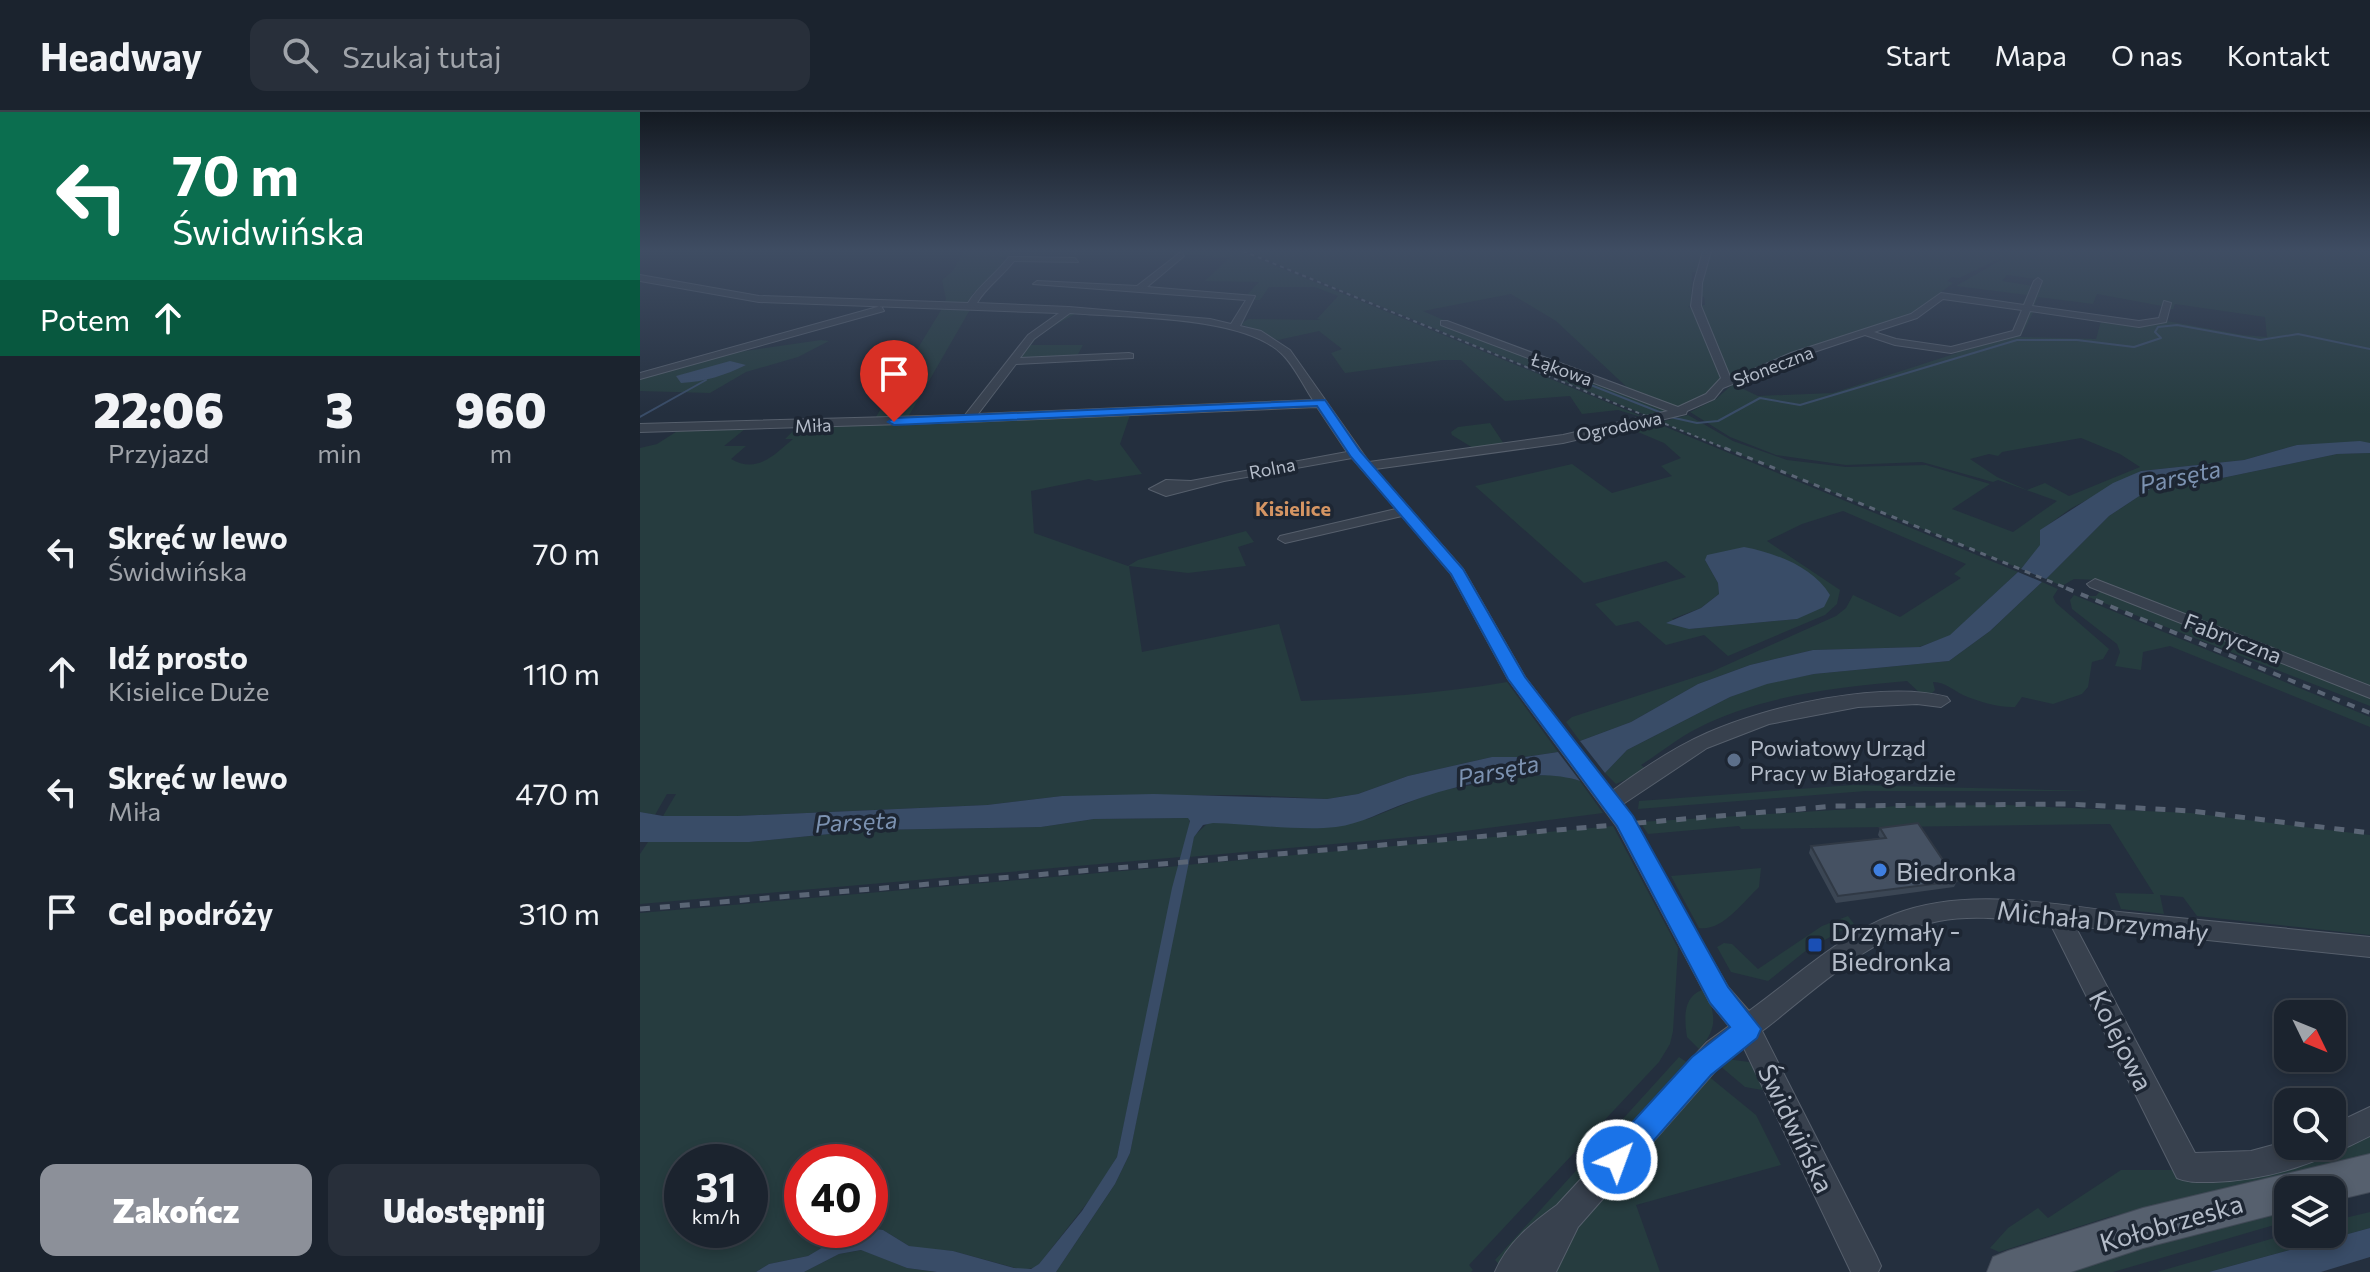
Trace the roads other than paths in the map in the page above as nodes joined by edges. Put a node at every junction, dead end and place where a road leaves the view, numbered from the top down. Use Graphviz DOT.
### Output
graph roads {
  1 [pos="895,305"];
  2 [pos="940,305"];
  3 [pos="1007,305"];
  4 [pos="1248,305"];
  5 [pos="1696,305"];
  6 [pos="1929,305"];
  7 [pos="2007,305"];
  8 [pos="2029,305"];
  9 [pos="2166,305"];
  10 [pos="971,306"];
  11 [pos="1004,307"];
  12 [pos="2028,308"];
  13 [pos="1069,310"];
  14 [pos="1444,323"];
  15 [pos="1235,326"];
  16 [pos="1867,333"];
  17 [pos="1129,356"];
  18 [pos="1012,361"];
  19 [pos="640,376"];
  20 [pos="1725,385"];
  21 [pos="1321,403"];
  22 [pos="1682,412"];
  23 [pos="968,419"];
  24 [pos="640,428"];
  25 [pos="1355,454"];
  26 [pos="1365,466"];
  27 [pos="1189,485"];
  28 [pos="1405,511"];
  29 [pos="1285,539"];
  30 [pos="2095,584"];
  31 [pos="2370,692"];
  32 [pos="1941,701"];
  33 [pos="1605,794"];
  34 [pos="2056,913"];
  35 [pos="2370,947"];
  36 [pos="1748,1029"];
  37 [pos="2370,1121"];
  38 [pos="2346,1133"];
  39 [pos="2274,1159"];
  40 [pos="2370,1173"];
  41 [pos="2346,1178"];
  42 [pos="2274,1194"];
  43 [pos="1568,1216"];
  44 [pos="1865,1266"];
  45 [pos="1511,1272"];
  46 [pos="1539,1272"];
  47 [pos="2008,1272"];
  1 -- 19 [label="street"];
  2 -- 10 [label="street, Świdwińska"];
  3 -- 11 [label="street"];
  4 -- 15 [label="street"];
  5 -- 20 [label="street"];
  6 -- 16 [label="street, Słoneczna"];
  7 -- 12 [label="street, Słoneczna"];
  8 -- 12 [label="street"];
  9 -- 12 [label="street, Słoneczna"];
  10 -- 11 [label="street, Świdwińska"];
  11 -- 13 [label="street, Świdwińska"];
  12 -- 16 [label="street"];
  13 -- 15 [label="street, Świdwińska"];
  13 -- 18 [label="street"];
  14 -- 22 [label="street, Łąkowa"];
  15 -- 21 [label="street, Świdwińska"];
  16 -- 20 [label="street, Słoneczna"];
  17 -- 18 [label="street"];
  18 -- 23 [label="street"];
  20 -- 22 [label="street, Ogrodowa"];
  21 -- 23 [label="street, Miła"];
  21 -- 25 [label="street, Świdwińska"];
  22 -- 26 [label="street, Ogrodowa"];
  23 -- 24 [label="street, Miła"];
  25 -- 26 [label="street, Świdwińska"];
  25 -- 27 [label="street, Rolna"];
  26 -- 28 [label="street, Świdwińska"];
  28 -- 29 [label="street"];
  28 -- 33 [label="street, Świdwińska"];
  30 -- 31 [label="street, Fabryczna"];
  32 -- 33 [label="street"];
  33 -- 36 [label="street, Świdwińska"];
  34 -- 35 [label="street, Michała Drzymały"];
  34 -- 36 [label="street, Michała Drzymały"];
  34 -- 39 [label="street, Kolejowa"];
  36 -- 43 [label="street, Michała Drzymały"];
  36 -- 44 [label="street, Świdwińska"];
  37 -- 38 [label="street"];
  40 -- 41 [label="main road, Kołobrzeska"];
  42 -- 47 [label="main road, Kołobrzeska"];
  43 -- 45 [label="street, Michała Drzymały"];
  43 -- 46 [label="street, Michała Drzymały"];
}
